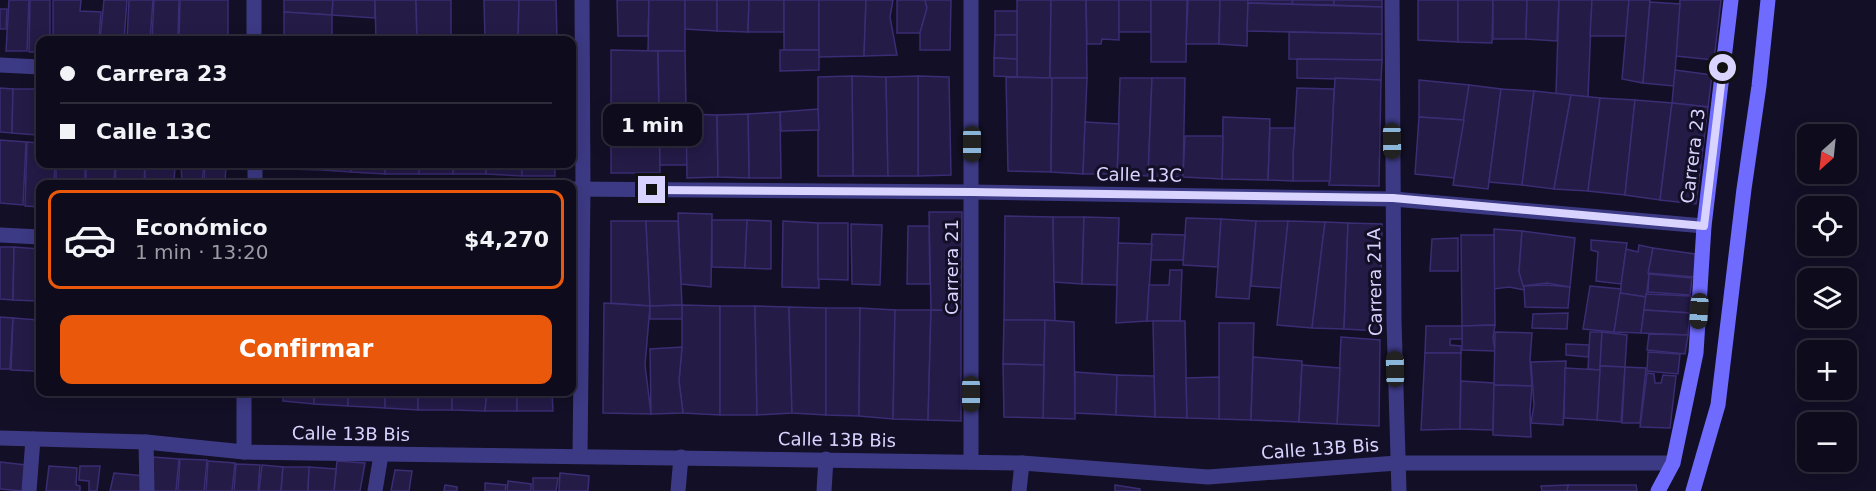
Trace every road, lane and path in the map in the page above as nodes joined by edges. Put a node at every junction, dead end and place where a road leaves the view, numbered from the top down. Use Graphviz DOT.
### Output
graph roads {
  1 [pos="254,0"];
  2 [pos="582,0"];
  3 [pos="971,0"];
  4 [pos="1392,0"];
  5 [pos="1731,0"];
  6 [pos="1767,0"];
  7 [pos="254,36"];
  8 [pos="0,65"];
  9 [pos="36,67"];
  10 [pos="577,189"];
  11 [pos="972,192"];
  12 [pos="1393,198"];
  13 [pos="1704,226"];
  14 [pos="0,235"];
  15 [pos="36,237"];
  16 [pos="244,396"];
  17 [pos="0,438"];
  18 [pos="33,439"];
  19 [pos="146,442"];
  20 [pos="244,452"];
  21 [pos="381,455"];
  22 [pos="580,456"];
  23 [pos="681,457"];
  24 [pos="826,459"];
  25 [pos="971,462"];
  26 [pos="1022,463"];
  27 [pos="1397,463"];
  28 [pos="1673,463"];
  29 [pos="1207,484"];
  30 [pos="29,491"];
  31 [pos="147,491"];
  32 [pos="375,491"];
  33 [pos="678,491"];
  34 [pos="824,491"];
  35 [pos="1019,491"];
  36 [pos="1399,491"];
  37 [pos="1658,491"];
  38 [pos="1693,491"];
  1 -- 7 [label="street"];
  2 -- 10 [label="street"];
  3 -- 11 [label="street, Carrera 21"];
  4 -- 12 [label="street, Carrera 21A"];
  5 -- 13 [label="main road, Carrera 23"];
  6 -- 38 [label="main road"];
  8 -- 9 [label="street"];
  10 -- 11 [label="street, Calle 13C"];
  10 -- 22 [label="street"];
  11 -- 12 [label="street, Calle 13C"];
  11 -- 25 [label="street, Carrera 21"];
  12 -- 13 [label="street, Calle 13C"];
  12 -- 27 [label="street, Carrera 21A"];
  13 -- 28 [label="main road, Carrera 23"];
  14 -- 15 [label="street"];
  16 -- 20 [label="street"];
  17 -- 18 [label="street, Calle 13B Bis"];
  18 -- 19 [label="street, Calle 13B Bis"];
  18 -- 30 [label="street"];
  19 -- 20 [label="street, Calle 13B Bis"];
  19 -- 31 [label="street"];
  20 -- 21 [label="street, Calle 13B Bis"];
  21 -- 22 [label="street, Calle 13B Bis"];
  21 -- 32 [label="street"];
  22 -- 23 [label="street, Calle 13B Bis"];
  23 -- 24 [label="street, Calle 13B Bis"];
  23 -- 33 [label="street"];
  24 -- 25 [label="street, Calle 13B Bis"];
  24 -- 34 [label="street"];
  25 -- 26 [label="street, Calle 13B Bis"];
  26 -- 29 [label="street, Calle 13B Bis"];
  26 -- 35 [label="street"];
  27 -- 28 [label="street, Calle 13B Bis"];
  27 -- 29 [label="street, Calle 13B Bis"];
  27 -- 36 [label="street, Carrera 21A"];
  28 -- 37 [label="main road, Carrera 23"];
}
